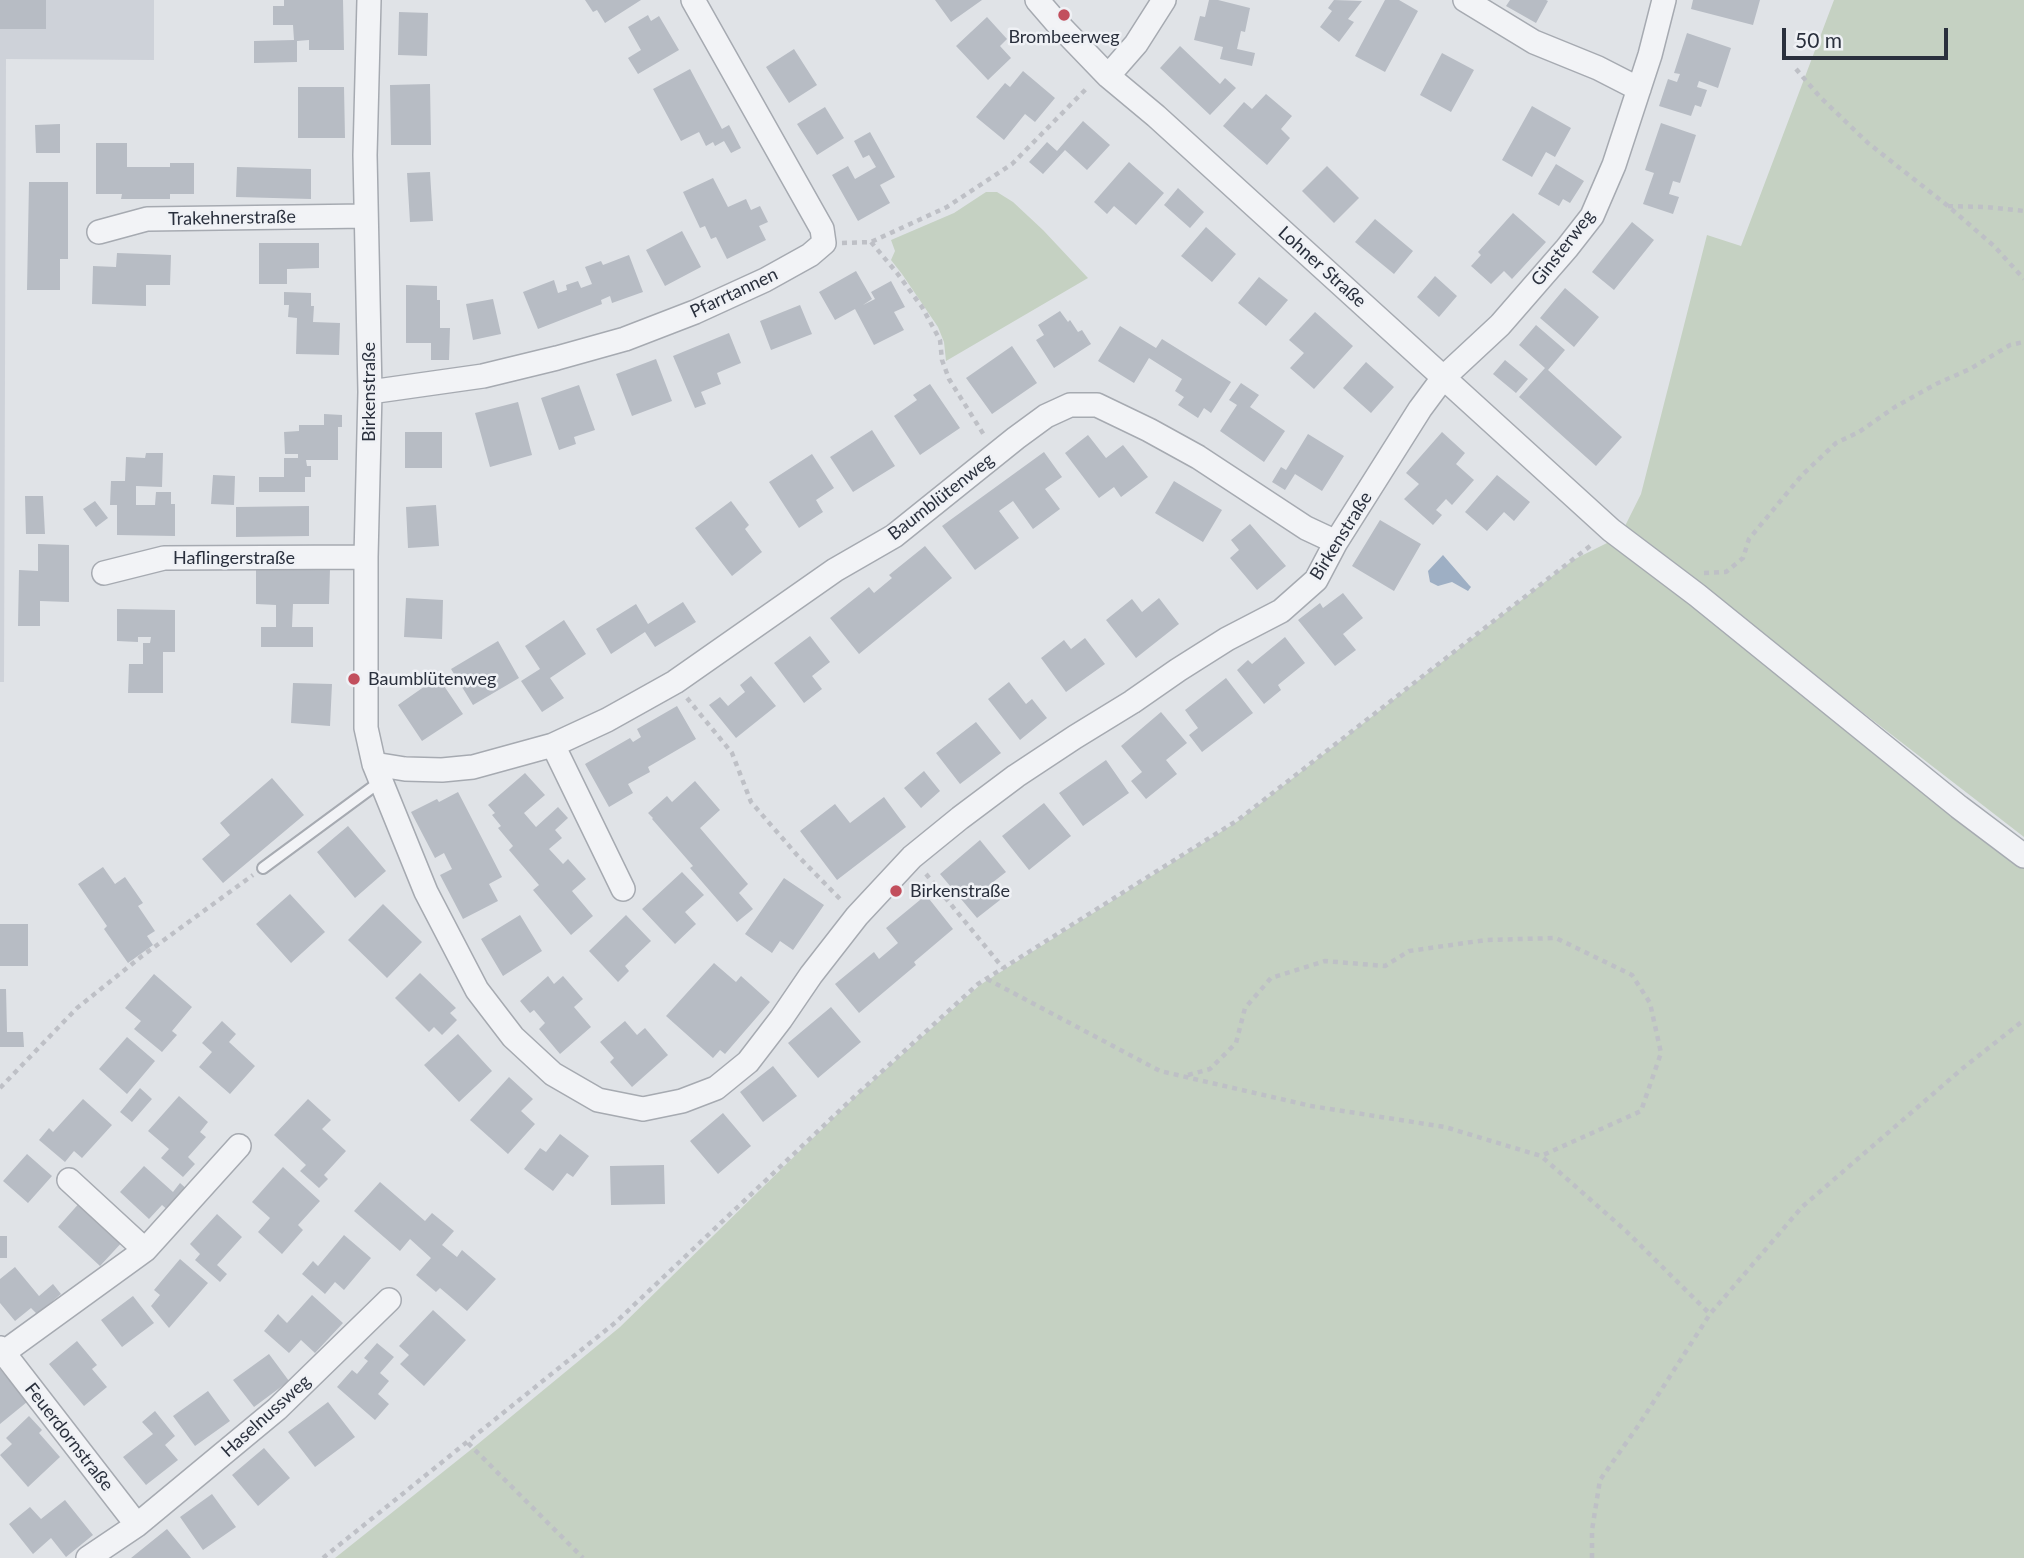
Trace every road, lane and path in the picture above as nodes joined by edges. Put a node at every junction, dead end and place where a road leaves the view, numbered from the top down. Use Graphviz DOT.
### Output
graph roads {
  1 [pos="369,0"];
  2 [pos="693,0"];
  3 [pos="1037,0"];
  4 [pos="1164,0"];
  5 [pos="1465,0"];
  6 [pos="1664,0"];
  7 [pos="1796,69"];
  8 [pos="1106,74"];
  9 [pos="1639,89"];
  10 [pos="1948,206"];
  11 [pos="2024,211"];
  12 [pos="366,216"];
  13 [pos="99,232"];
  14 [pos="871,242"];
  15 [pos="824,243"];
  16 [pos="2024,279"];
  17 [pos="2024,342"];
  18 [pos="1443,378"];
  19 [pos="370,392"];
  20 [pos="996,454"];
  21 [pos="1611,530"];
  22 [pos="1336,542"];
  23 [pos="366,557"];
  24 [pos="104,573"];
  25 [pos="1668,575"];
  26 [pos="675,682"];
  27 [pos="553,745"];
  28 [pos="378,772"];
  29 [pos="2024,856"];
  30 [pos="912,857"];
  31 [pos="262,868"];
  32 [pos="623,889"];
  33 [pos="857,916"];
  34 [pos="1003,968"];
  35 [pos="986,978"];
  36 [pos="2024,1020"];
  37 [pos="1185,1076"];
  38 [pos="0,1088"];
  39 [pos="239,1146"];
  40 [pos="1541,1156"];
  41 [pos="69,1180"];
  42 [pos="145,1250"];
  43 [pos="389,1300"];
  44 [pos="1710,1314"];
  45 [pos="2,1350"];
  46 [pos="468,1443"];
  47 [pos="137,1525"];
  48 [pos="88,1558"];
  49 [pos="323,1558"];
  50 [pos="583,1558"];
  51 [pos="1592,1558"];
  1 -- 12 [label="street, Birkenstraße"];
  2 -- 15 [label="street"];
  3 -- 8 [label="street, Lohner Straße"];
  4 -- 8 [label="street"];
  5 -- 9 [label="street"];
  6 -- 9 [label="street, Ginsterweg"];
  7 -- 10 [label="path"];
  8 -- 14 [label="path"];
  8 -- 18 [label="street, Lohner Straße"];
  9 -- 18 [label="street, Ginsterweg"];
  10 -- 11 [label="path"];
  10 -- 16 [label="path"];
  12 -- 13 [label="street, Trakehnerstraße"];
  12 -- 19 [label="street, Birkenstraße"];
  14 -- 15 [label="path"];
  14 -- 20 [label="path"];
  15 -- 19 [label="street, Pfarrtannen"];
  17 -- 25 [label="path"];
  18 -- 21 [label="street, Lohner Straße"];
  18 -- 22 [label="street, Birkenstraße"];
  19 -- 23 [label="street, Birkenstraße"];
  20 -- 22 [label="street, Baumblütenweg"];
  20 -- 26 [label="street, Baumblütenweg"];
  21 -- 25 [label="street, Lohner Straße"];
  21 -- 34 [label="path"];
  22 -- 30 [label="street, Birkenstraße"];
  23 -- 24 [label="street, Haflingerstraße"];
  23 -- 28 [label="street, Birkenstraße"];
  25 -- 29 [label="street, Lohner Straße"];
  26 -- 27 [label="street, Baumblütenweg"];
  26 -- 33 [label="path"];
  27 -- 28 [label="street, Baumblütenweg"];
  27 -- 32 [label="street"];
  28 -- 31 [label="lane"];
  28 -- 33 [label="street, Birkenstraße"];
  30 -- 33 [label="street, Birkenstraße"];
  30 -- 34 [label="path"];
  31 -- 38 [label="path"];
  34 -- 35 [label="path"];
  35 -- 37 [label="path"];
  35 -- 46 [label="path"];
  36 -- 44 [label="path"];
  37 -- 40 [label="path"];
  37 -- 40 [label="path"];
  39 -- 42 [label="street"];
  40 -- 44 [label="path"];
  41 -- 42 [label="street"];
  42 -- 45 [label="street"];
  43 -- 47 [label="street, Haselnussweg"];
  44 -- 51 [label="path"];
  45 -- 47 [label="street, Feuerdornstraße"];
  46 -- 49 [label="path"];
  46 -- 50 [label="path"];
  47 -- 48 [label="street, Haselnussweg"];
}
